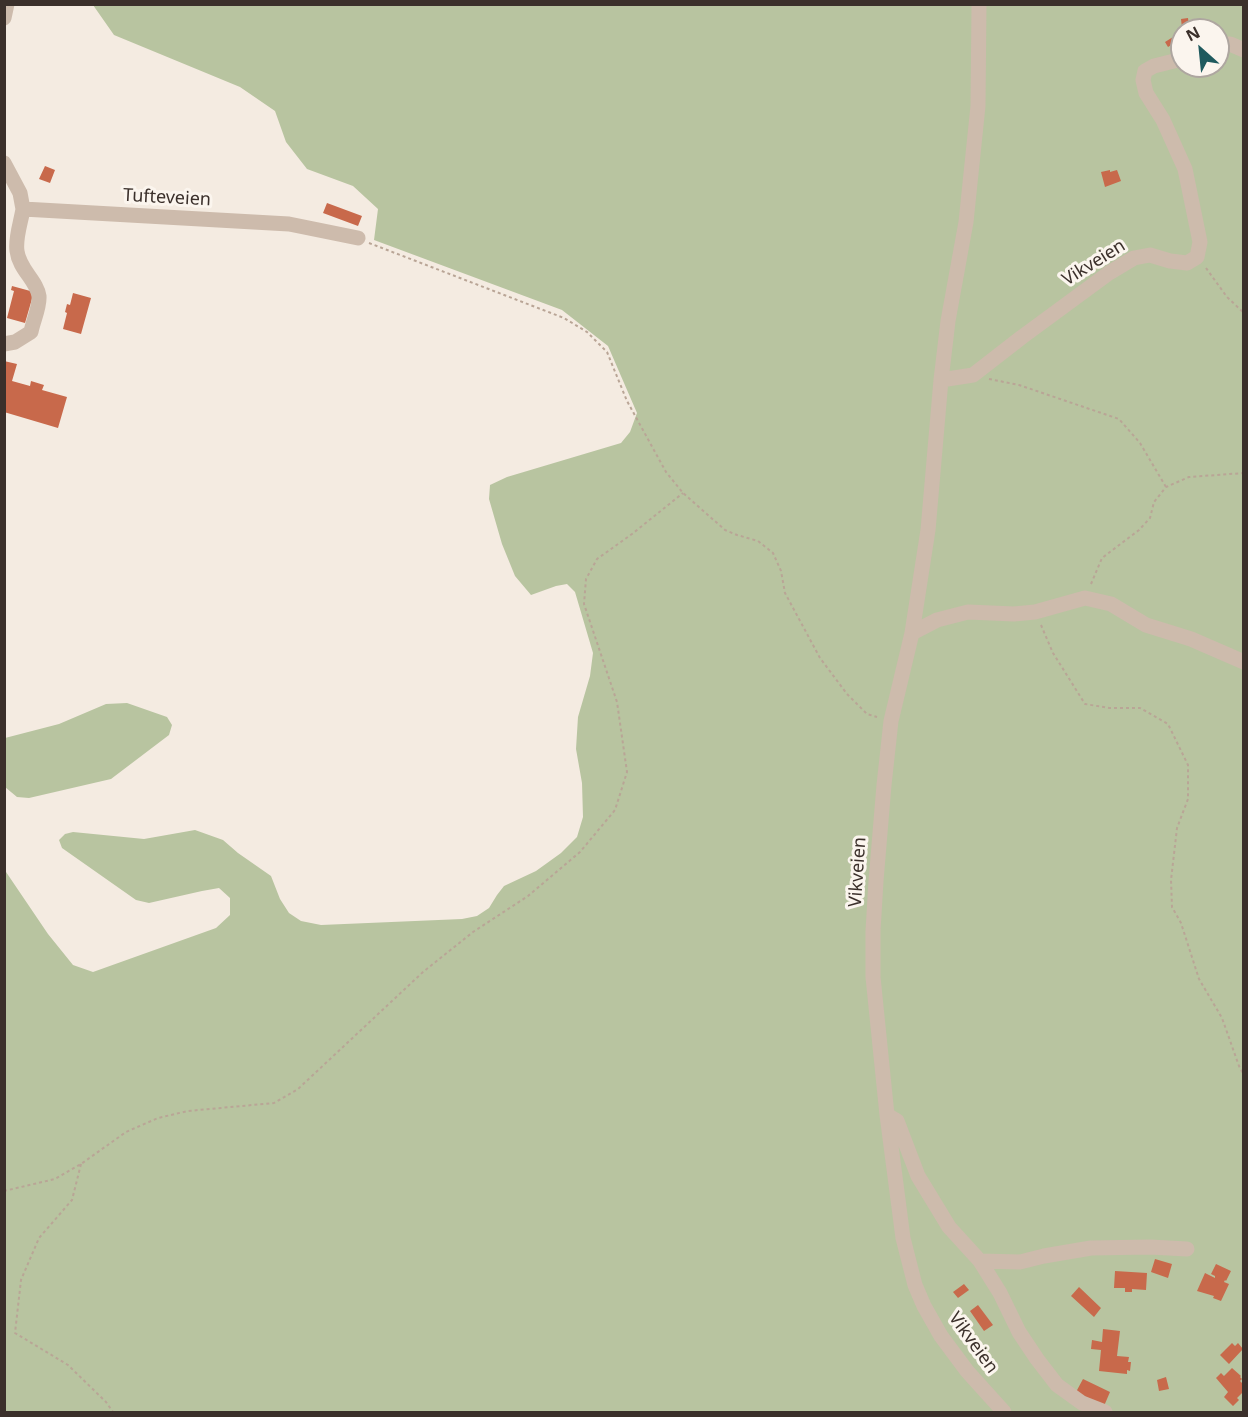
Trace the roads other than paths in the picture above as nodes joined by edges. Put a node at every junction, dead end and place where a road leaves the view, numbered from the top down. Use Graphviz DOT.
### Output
graph roads {
  1 [pos="7,4"];
  2 [pos="979,4"];
  3 [pos="4,18"];
  4 [pos="1230,44"];
  5 [pos="1244,50"];
  6 [pos="1170,62"];
  7 [pos="4,163"];
  8 [pos="23,209"];
  9 [pos="358,238"];
  10 [pos="4,344"];
  11 [pos="941,380"];
  12 [pos="912,633"];
  13 [pos="1244,662"];
  14 [pos="887,1115"];
  15 [pos="1187,1249"];
  16 [pos="980,1261"];
  17 [pos="1087,1408"];
  18 [pos="1004,1413"];
  19 [pos="1105,1413"];
  1 -- 3 [label="street"];
  2 -- 11 [label="street, Vikveien"];
  4 -- 5 [label="street"];
  6 -- 11 [label="street, Vikveien"];
  7 -- 8 [label="street"];
  8 -- 9 [label="street, Tufteveien"];
  8 -- 10 [label="street"];
  11 -- 12 [label="street, Vikveien"];
  12 -- 13 [label="street"];
  12 -- 14 [label="street, Vikveien"];
  14 -- 16 [label="street, Vikveien"];
  14 -- 18 [label="street, Vikveien"];
  15 -- 16 [label="street"];
  16 -- 17 [label="street, Vikveien"];
  17 -- 19 [label="street, Vikveien"];
}
